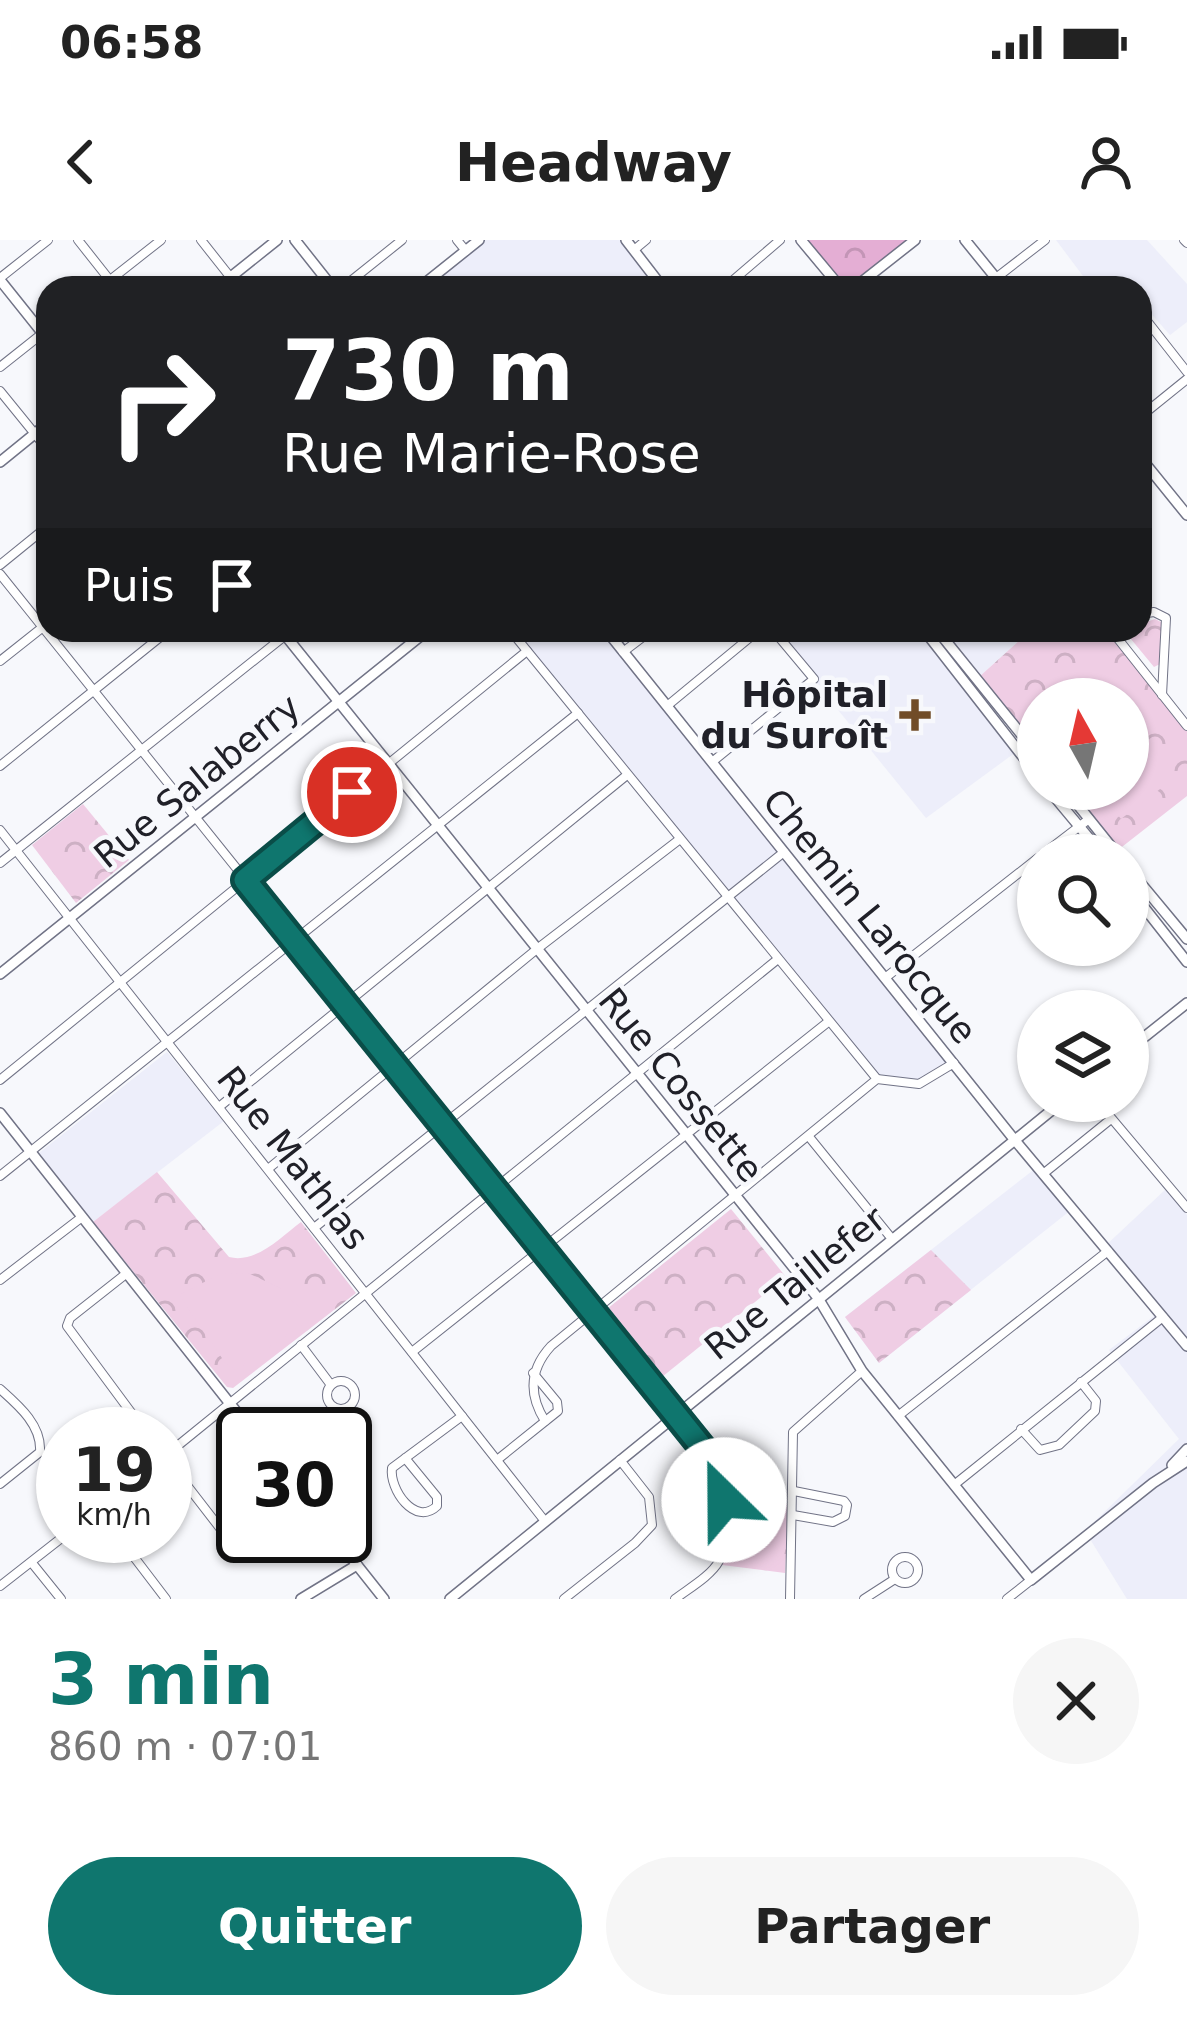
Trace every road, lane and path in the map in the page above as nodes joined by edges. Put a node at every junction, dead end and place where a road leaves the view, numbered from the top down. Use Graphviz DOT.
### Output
graph roads {
  1 [pos="48,240"];
  2 [pos="78,240"];
  3 [pos="161,240"];
  4 [pos="201,240"];
  5 [pos="277,240"];
  6 [pos="295,240"];
  7 [pos="402,240"];
  8 [pos="457,240"];
  9 [pos="479,240"];
  10 [pos="646,240"];
  11 [pos="780,240"];
  12 [pos="801,240"];
  13 [pos="915,240"];
  14 [pos="965,240"];
  15 [pos="1045,240"];
  16 [pos="630,245"];
  17 [pos="466,250"];
  18 [pos="107,276"];
  19 [pos="122,276"];
  20 [pos="230,276"];
  21 [pos="232,276"];
  22 [pos="324,276"];
  23 [pos="357,276"];
  24 [pos="434,276"];
  25 [pos="654,276"];
  26 [pos="738,276"];
  27 [pos="831,276"];
  28 [pos="869,276"];
  29 [pos="992,276"];
  30 [pos="1008,276"];
  31 [pos="0,279"];
  32 [pos="36,322"];
  33 [pos="1152,328"];
  34 [pos="36,341"];
  35 [pos="0,367"];
  36 [pos="1187,376"];
  37 [pos="0,391"];
  38 [pos="1152,407"];
  39 [pos="35,434"];
  40 [pos="0,462"];
  41 [pos="1152,472"];
  42 [pos="1187,515"];
  43 [pos="36,537"];
  44 [pos="0,570"];
  45 [pos="1152,612"];
  46 [pos="36,614"];
  47 [pos="36,632"];
  48 [pos="57,642"];
  49 [pos="154,642"];
  50 [pos="274,642"];
  51 [pos="294,642"];
  52 [pos="413,642"];
  53 [pos="520,642"];
  54 [pos="615,642"];
  55 [pos="636,642"];
  56 [pos="744,642"];
  57 [pos="783,642"];
  58 [pos="935,642"];
  59 [pos="945,642"];
  60 [pos="1121,642"];
  61 [pos="527,651"];
  62 [pos="623,652"];
  63 [pos="0,662"];
  64 [pos="973,683"];
  65 [pos="93,691"];
  66 [pos="1162,697"];
  67 [pos="338,701"];
  68 [pos="667,706"];
  69 [pos="578,713"];
  70 [pos="1187,726"];
  71 [pos="1017,732"];
  72 [pos="1017,746"];
  73 [pos="141,750"];
  74 [pos="712,762"];
  75 [pos="388,763"];
  76 [pos="0,766"];
  77 [pos="628,775"];
  78 [pos="1071,810"];
  79 [pos="1077,810"];
  80 [pos="194,817"];
  81 [pos="1084,822"];
  82 [pos="439,826"];
  83 [pos="0,830"];
  84 [pos="1068,834"];
  85 [pos="1091,834"];
  86 [pos="1096,834"];
  87 [pos="680,839"];
  88 [pos="16,850"];
  89 [pos="784,852"];
  90 [pos="0,863"];
  91 [pos="1017,874"];
  92 [pos="245,880"];
  93 [pos="489,889"];
  94 [pos="1149,893"];
  95 [pos="727,896"];
  96 [pos="1149,914"];
  97 [pos="70,918"];
  98 [pos="1187,939"];
  99 [pos="294,942"];
  100 [pos="537,949"];
  101 [pos="778,959"];
  102 [pos="1187,962"];
  103 [pos="0,974"];
  104 [pos="885,978"];
  105 [pos="120,982"];
  106 [pos="1187,1003"];
  107 [pos="344,1004"];
  108 [pos="587,1011"];
  109 [pos="828,1022"];
  110 [pos="1149,1033"];
  111 [pos="167,1042"];
  112 [pos="954,1064"];
  113 [pos="393,1065"];
  114 [pos="638,1074"];
  115 [pos="877,1079"];
  116 [pos="0,1080"];
  117 [pos="219,1107"];
  118 [pos="0,1113"];
  119 [pos="1035,1122"];
  120 [pos="1107,1122"];
  121 [pos="1114,1122"];
  122 [pos="443,1128"];
  123 [pos="686,1134"];
  124 [pos="810,1138"];
  125 [pos="1013,1138"];
  126 [pos="30,1151"];
  127 [pos="268,1169"];
  128 [pos="1043,1174"];
  129 [pos="0,1176"];
  130 [pos="492,1189"];
  131 [pos="736,1196"];
  132 [pos="1187,1208"];
  133 [pos="82,1217"];
  134 [pos="314,1228"];
  135 [pos="892,1239"];
  136 [pos="541,1250"];
  137 [pos="1108,1251"];
  138 [pos="127,1273"];
  139 [pos="0,1280"];
  140 [pos="366,1294"];
  141 [pos="818,1298"];
  142 [pos="591,1312"];
  143 [pos="1163,1317"];
  144 [pos="301,1345"];
  145 [pos="1187,1346"];
  146 [pos="412,1352"];
  147 [pos="862,1371"];
  148 [pos="533,1372"];
  149 [pos="1081,1382"];
  150 [pos="331,1385"];
  151 [pos="0,1389"];
  152 [pos="228,1402"];
  153 [pos="127,1407"];
  154 [pos="232,1407"];
  155 [pos="462,1416"];
  156 [pos="674,1416"];
  157 [pos="898,1416"];
  158 [pos="545,1421"];
  159 [pos="1021,1429"];
  160 [pos="192,1433"];
  161 [pos="1187,1449"];
  162 [pos="405,1458"];
  163 [pos="620,1459"];
  164 [pos="497,1460"];
  165 [pos="1187,1461"];
  166 [pos="1165,1474"];
  167 [pos="0,1484"];
  168 [pos="954,1485"];
  169 [pos="192,1491"];
  170 [pos="794,1492"];
  171 [pos="793,1515"];
  172 [pos="544,1520"];
  173 [pos="216,1523"];
  174 [pos="36,1558"];
  175 [pos="31,1562"];
  176 [pos="139,1563"];
  177 [pos="357,1565"];
  178 [pos="895,1579"];
  179 [pos="1031,1580"];
  180 [pos="0,1586"];
  181 [pos="682,1597"];
  182 [pos="61,1599"];
  183 [pos="166,1599"];
  184 [pos="301,1599"];
  185 [pos="384,1599"];
  186 [pos="450,1599"];
  187 [pos="564,1599"];
  188 [pos="790,1599"];
  189 [pos="864,1599"];
  190 [pos="1007,1599"];
  1 -- 31 [label="street"];
  2 -- 18 [label="street"];
  3 -- 19 [label="street"];
  4 -- 20 [label="street"];
  5 -- 21 [label="street"];
  6 -- 22 [label="street"];
  7 -- 23 [label="street"];
  8 -- 17 [label="street"];
  9 -- 17 [label="street"];
  10 -- 16 [label="street"];
  11 -- 26 [label="street"];
  12 -- 27 [label="street"];
  13 -- 28 [label="street"];
  14 -- 29 [label="street"];
  15 -- 30 [label="street"];
  16 -- 25 [label="street"];
  17 -- 24 [label="street"];
  31 -- 32 [label="street"];
  33 -- 36 [label="street"];
  34 -- 35 [label="street"];
  36 -- 38 [label="street"];
  37 -- 39 [label="street"];
  39 -- 40 [label="street"];
  41 -- 42 [label="street"];
  43 -- 44 [label="street"];
  44 -- 46 [label="street"];
  45 -- 66 [label="street"];
  47 -- 63 [label="street"];
  48 -- 65 [label="street"];
  49 -- 65 [label="street"];
  50 -- 73 [label="street"];
  51 -- 67 [label="street, Rue Cossette"];
  52 -- 67 [label="street, Rue Salaberry"];
  53 -- 61 [label="street"];
  54 -- 62 [label="street, Chemin Larocque"];
  55 -- 62 [label="street"];
  56 -- 68 [label="street"];
  57 -- 74 [label="street"];
  58 -- 64 [label="street"];
  59 -- 64 [label="street"];
  60 -- 66 [label="street"];
  61 -- 69 [label="street"];
  61 -- 75 [label="street"];
  62 -- 68 [label="street, Chemin Larocque"];
  64 -- 71 [label="street"];
  64 -- 72 [label="street"];
  65 -- 73 [label="street"];
  65 -- 76 [label="street"];
  66 -- 70 [label="street"];
  67 -- 75 [label="street, Rue Cossette"];
  67 -- 80 [label="street, Rue Salaberry"];
  68 -- 74 [label="street, Chemin Larocque"];
  69 -- 77 [label="street"];
  69 -- 82 [label="street"];
  73 -- 80 [label="street"];
  73 -- 88 [label="street"];
  74 -- 89 [label="street, Chemin Larocque"];
  75 -- 82 [label="street, Rue Cossette"];
  75 -- 92 [label="street"];
  77 -- 87 [label="street"];
  77 -- 93 [label="street"];
  78 -- 81 [label="street"];
  79 -- 81 [label="street"];
  80 -- 92 [label="street"];
  80 -- 97 [label="street, Rue Salaberry"];
  81 -- 84 [label="street"];
  81 -- 85 [label="street"];
  81 -- 86 [label="street"];
  82 -- 93 [label="street, Rue Cossette"];
  82 -- 99 [label="street"];
  83 -- 88 [label="street, Rue Mathias"];
  87 -- 95 [label="street"];
  87 -- 100 [label="street"];
  88 -- 90 [label="street"];
  88 -- 97 [label="street, Rue Mathias"];
  89 -- 95 [label="street"];
  89 -- 104 [label="street, Chemin Larocque"];
  91 -- 104 [label="street"];
  92 -- 99 [label="street"];
  92 -- 105 [label="street"];
  93 -- 100 [label="street, Rue Cossette"];
  93 -- 107 [label="street"];
  94 -- 98 [label="street"];
  95 -- 101 [label="street"];
  95 -- 108 [label="street"];
  96 -- 102 [label="street"];
  97 -- 103 [label="street, Rue Salaberry"];
  97 -- 105 [label="street, Rue Mathias"];
  99 -- 107 [label="street"];
  99 -- 111 [label="street"];
  100 -- 108 [label="street, Rue Cossette"];
  100 -- 113 [label="street"];
  101 -- 109 [label="street"];
  101 -- 114 [label="street"];
  104 -- 112 [label="street, Chemin Larocque"];
  105 -- 111 [label="street, Rue Mathias"];
  105 -- 116 [label="street"];
  106 -- 110 [label="street"];
  107 -- 113 [label="street"];
  107 -- 117 [label="street"];
  108 -- 114 [label="street, Rue Cossette"];
  108 -- 122 [label="street"];
  109 -- 115 [label="street"];
  109 -- 123 [label="street"];
  111 -- 117 [label="street, Rue Mathias"];
  111 -- 126 [label="street"];
  112 -- 115 [label="street"];
  112 -- 125 [label="street, Chemin Larocque"];
  113 -- 122 [label="street"];
  113 -- 127 [label="street"];
  114 -- 123 [label="street, Rue Cossette"];
  114 -- 130 [label="street"];
  115 -- 124 [label="street"];
  117 -- 127 [label="street, Rue Mathias"];
  118 -- 126 [label="street"];
  119 -- 125 [label="street, Rue Taillefer"];
  120 -- 128 [label="street"];
  121 -- 132 [label="street"];
  122 -- 130 [label="street"];
  122 -- 134 [label="street"];
  123 -- 131 [label="street, Rue Cossette"];
  123 -- 136 [label="street"];
  124 -- 131 [label="street"];
  124 -- 135 [label="street"];
  125 -- 128 [label="street, Chemin Larocque"];
  125 -- 135 [label="street, Rue Taillefer"];
  126 -- 129 [label="street"];
  126 -- 133 [label="street"];
  127 -- 134 [label="street, Rue Mathias"];
  128 -- 137 [label="street, Chemin Larocque"];
  130 -- 136 [label="street"];
  130 -- 140 [label="street"];
  131 -- 141 [label="street, Rue Cossette"];
  131 -- 142 [label="street"];
  133 -- 138 [label="street"];
  133 -- 139 [label="street"];
  134 -- 140 [label="street, Rue Mathias"];
  135 -- 141 [label="street, Rue Taillefer"];
  136 -- 142 [label="street"];
  136 -- 146 [label="street"];
  137 -- 143 [label="street, Chemin Larocque"];
  137 -- 157 [label="street"];
  138 -- 152 [label="street"];
  138 -- 153 [label="street"];
  140 -- 144 [label="street"];
  140 -- 146 [label="street, Rue Mathias"];
  141 -- 147 [label="street, Rue Cossette"];
  141 -- 156 [label="street, Rue Taillefer"];
  142 -- 148 [label="street"];
  142 -- 156 [label="street"];
  143 -- 145 [label="street, Chemin Larocque"];
  143 -- 149 [label="street"];
  144 -- 150 [label="street"];
  144 -- 152 [label="street"];
  146 -- 155 [label="street, Rue Mathias"];
  147 -- 157 [label="street, Rue Cossette"];
  147 -- 170 [label="street"];
  148 -- 158 [label="street"];
  148 -- 158 [label="street"];
  149 -- 159 [label="street"];
  149 -- 159 [label="street"];
  151 -- 167 [label="street"];
  152 -- 154 [label="street"];
  152 -- 160 [label="street"];
  155 -- 162 [label="street"];
  155 -- 164 [label="street, Rue Mathias"];
  156 -- 163 [label="street, Rue Taillefer"];
  156 -- 181 [label="street"];
  157 -- 168 [label="street, Rue Cossette"];
  158 -- 164 [label="street"];
  159 -- 168 [label="street"];
  161 -- 166 [label="street"];
  162 -- 162 [label="street"];
  163 -- 172 [label="street, Rue Taillefer"];
  163 -- 187 [label="street"];
  164 -- 172 [label="street, Rue Mathias"];
  165 -- 166 [label="street"];
  166 -- 179 [label="street"];
  168 -- 179 [label="street, Rue Cossette"];
  169 -- 173 [label="street"];
  170 -- 171 [label="street"];
  170 -- 171 [label="street"];
  171 -- 188 [label="street"];
  172 -- 186 [label="street, Rue Taillefer"];
  174 -- 175 [label="street"];
  175 -- 180 [label="street"];
  175 -- 182 [label="street"];
  176 -- 183 [label="street"];
  177 -- 184 [label="street"];
  177 -- 185 [label="street"];
  178 -- 189 [label="street"];
  179 -- 190 [label="street"];
}
